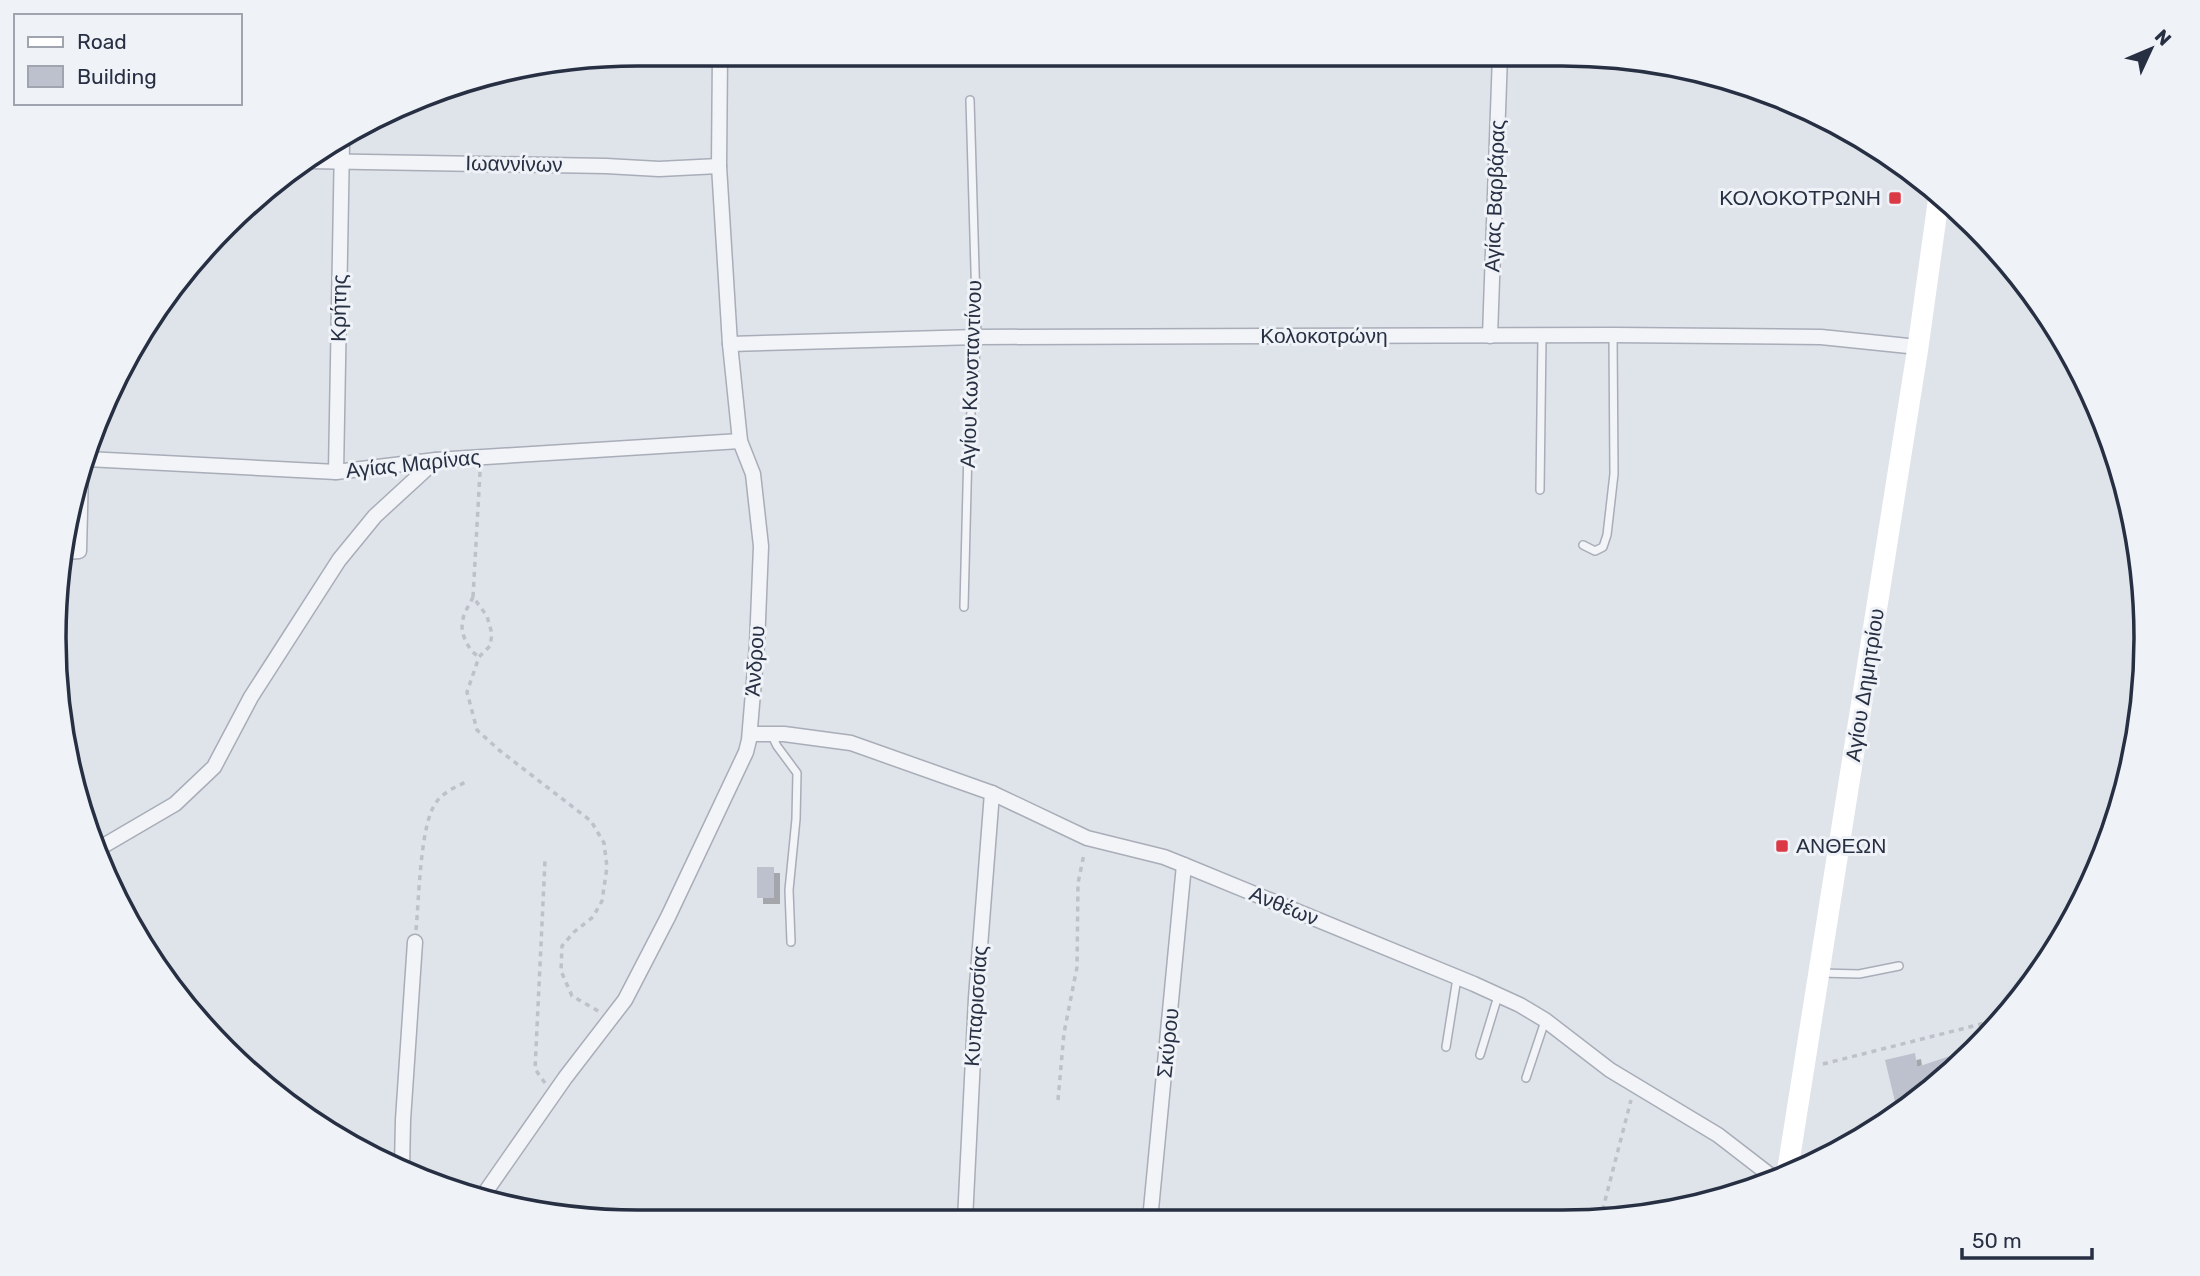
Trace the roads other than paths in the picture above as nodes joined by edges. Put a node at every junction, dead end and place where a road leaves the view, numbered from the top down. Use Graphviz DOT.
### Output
graph roads {
  1 [pos="720,66"];
  2 [pos="1500,66"];
  3 [pos="970,100"];
  4 [pos="342,149"];
  5 [pos="323,161"];
  6 [pos="342,161"];
  7 [pos="719,166"];
  8 [pos="1937,207"];
  9 [pos="1612,335"];
  10 [pos="1489,336"];
  11 [pos="1542,336"];
  12 [pos="977,337"];
  13 [pos="730,344"];
  14 [pos="1918,347"];
  15 [pos="740,441"];
  16 [pos="95,459"];
  17 [pos="436,460"];
  18 [pos="336,472"];
  19 [pos="1540,490"];
  20 [pos="80,515"];
  21 [pos="1583,545"];
  22 [pos="73,551"];
  23 [pos="964,607"];
  24 [pos="750,734"];
  25 [pos="772,736"];
  26 [pos="992,793"];
  27 [pos="105,845"];
  28 [pos="1184,865"];
  29 [pos="415,942"];
  30 [pos="791,942"];
  31 [pos="1899,966"];
  32 [pos="1820,973"];
  33 [pos="1458,977"];
  34 [pos="1498,995"];
  35 [pos="1545,1020"];
  36 [pos="1446,1047"];
  37 [pos="1480,1055"];
  38 [pos="1526,1078"];
  39 [pos="402,1159"];
  40 [pos="1789,1162"];
  41 [pos="1766,1172"];
  42 [pos="487,1189"];
  43 [pos="965,1210"];
  44 [pos="1151,1210"];
  1 -- 7 [label="street, Άνδρου"];
  2 -- 10 [label="street, Αγίας Βαρβάρας"];
  3 -- 12 [label="lane, Αγίου Κωνσταντίνου"];
  4 -- 6 [label="street, Κρήτης"];
  5 -- 6 [label="street, Ιωαννίνων"];
  6 -- 7 [label="street, Ιωαννίνων"];
  6 -- 18 [label="street, Κρήτης"];
  7 -- 13 [label="street, Άνδρου"];
  8 -- 14 [label="street, Αγίου Δημητρίου"];
  9 -- 11 [label="street, Κολοκοτρώνη"];
  9 -- 14 [label="street, Κολοκοτρώνη"];
  9 -- 21 [label="lane"];
  10 -- 11 [label="street, Κολοκοτρώνη"];
  10 -- 12 [label="street, Κολοκοτρώνη"];
  11 -- 19 [label="lane"];
  12 -- 13 [label="street, Κολοκοτρώνη"];
  12 -- 23 [label="lane, Αγίου Κωνσταντίνου"];
  13 -- 15 [label="street, Άνδρου"];
  14 -- 32 [label="street, Αγίου Δημητρίου"];
  15 -- 17 [label="street, Αγίας Μαρίνας"];
  15 -- 24 [label="street, Άνδρου"];
  16 -- 18 [label="street, Αγίας Μαρίνας"];
  17 -- 18 [label="street, Αγίας Μαρίνας"];
  17 -- 27 [label="street"];
  20 -- 22 [label="street"];
  24 -- 25 [label="street, Ανθέων"];
  24 -- 42 [label="street, Άνδρου"];
  25 -- 26 [label="street, Ανθέων"];
  25 -- 30 [label="lane"];
  26 -- 28 [label="street, Ανθέων"];
  26 -- 43 [label="street, Κυπαρισσίας"];
  28 -- 33 [label="street, Ανθέων"];
  28 -- 44 [label="street, Σκύρου"];
  29 -- 39 [label="street"];
  31 -- 32 [label="lane"];
  32 -- 40 [label="street, Αγίου Δημητρίου"];
  33 -- 34 [label="street, Ανθέων"];
  33 -- 36 [label="lane"];
  34 -- 35 [label="street, Ανθέων"];
  34 -- 37 [label="lane"];
  35 -- 38 [label="lane"];
  35 -- 41 [label="street, Ανθέων"];
}
